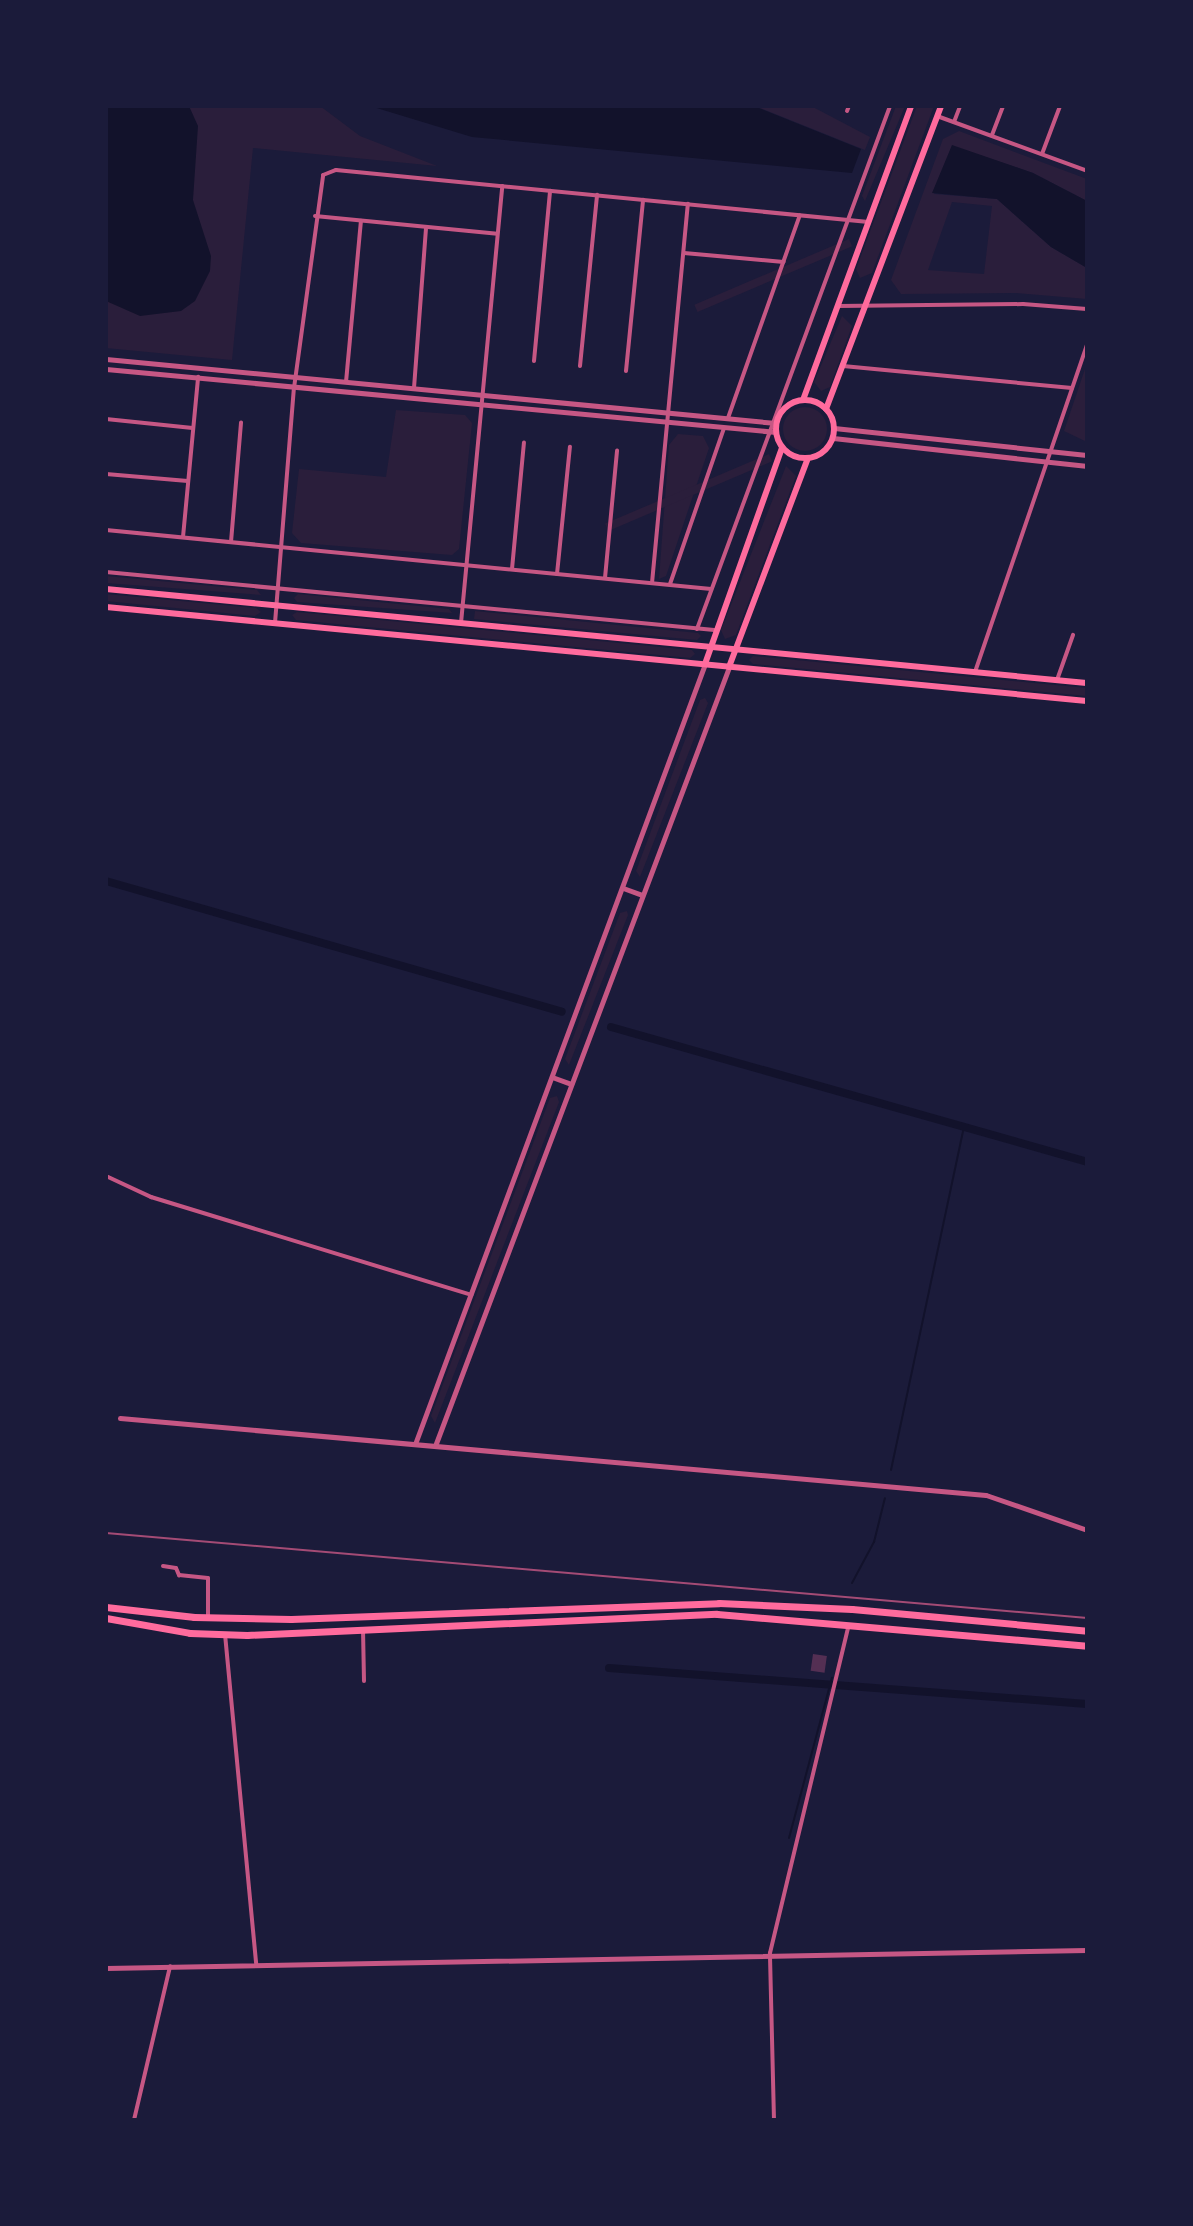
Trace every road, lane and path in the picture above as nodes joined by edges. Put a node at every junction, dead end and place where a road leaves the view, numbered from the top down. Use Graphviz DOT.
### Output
graph roads {
  1 [pos="890,106"];
  2 [pos="911,106"];
  3 [pos="941,106"];
  4 [pos="960,106"];
  5 [pos="1003,106"];
  6 [pos="1060,106"];
  7 [pos="937,116"];
  8 [pos="954,122"];
  9 [pos="992,135"];
  10 [pos="1042,154"];
  11 [pos="1087,171"];
  12 [pos="502,186"];
  13 [pos="550,191"];
  14 [pos="597,195"];
  15 [pos="643,200"];
  16 [pos="688,204"];
  17 [pos="800,215"];
  18 [pos="315,216"];
  19 [pos="847,220"];
  20 [pos="361,221"];
  21 [pos="868,222"];
  22 [pos="426,228"];
  23 [pos="497,234"];
  24 [pos="684,253"];
  25 [pos="784,262"];
  26 [pos="866,305"];
  27 [pos="838,306"];
  28 [pos="1087,309"];
  29 [pos="1087,344"];
  30 [pos="106,359"];
  31 [pos="534,361"];
  32 [pos="580,366"];
  33 [pos="843,366"];
  34 [pos="199,368"];
  35 [pos="106,369"];
  36 [pos="626,371"];
  37 [pos="198,377"];
  38 [pos="296,377"];
  39 [pos="346,382"];
  40 [pos="294,388"];
  41 [pos="414,388"];
  42 [pos="1072,388"];
  43 [pos="482,395"];
  44 [pos="803,400"];
  45 [pos="481,405"];
  46 [pos="826,409"];
  47 [pos="668,412"];
  48 [pos="728,418"];
  49 [pos="106,419"];
  50 [pos="241,422"];
  51 [pos="667,422"];
  52 [pos="774,422"];
  53 [pos="193,428"];
  54 [pos="724,428"];
  55 [pos="834,428"];
  56 [pos="772,432"];
  57 [pos="833,438"];
  58 [pos="524,443"];
  59 [pos="570,447"];
  60 [pos="782,448"];
  61 [pos="1051,449"];
  62 [pos="617,451"];
  63 [pos="1087,455"];
  64 [pos="808,458"];
  65 [pos="1048,458"];
  66 [pos="1087,466"];
  67 [pos="106,474"];
  68 [pos="188,481"];
  69 [pos="106,530"];
  70 [pos="183,537"];
  71 [pos="231,542"];
  72 [pos="282,547"];
  73 [pos="466,565"];
  74 [pos="512,569"];
  75 [pos="106,572"];
  76 [pos="557,574"];
  77 [pos="605,578"];
  78 [pos="652,583"];
  79 [pos="670,585"];
  80 [pos="277,588"];
  81 [pos="106,589"];
  82 [pos="711,589"];
  83 [pos="276,605"];
  84 [pos="463,606"];
  85 [pos="106,607"];
  86 [pos="275,623"];
  87 [pos="461,623"];
  88 [pos="697,629"];
  89 [pos="714,630"];
  90 [pos="1073,635"];
  91 [pos="709,647"];
  92 [pos="736,649"];
  93 [pos="705,664"];
  94 [pos="729,667"];
  95 [pos="975,672"];
  96 [pos="1057,680"];
  97 [pos="1087,683"];
  98 [pos="1087,701"];
  99 [pos="623,888"];
  100 [pos="642,895"];
  101 [pos="552,1077"];
  102 [pos="571,1084"];
  103 [pos="106,1176"];
  104 [pos="471,1295"];
  105 [pos="120,1418"];
  106 [pos="415,1444"];
  107 [pos="435,1446"];
  108 [pos="1087,1530"];
  109 [pos="163,1566"];
  110 [pos="106,1607"];
  111 [pos="852,1609"];
  112 [pos="106,1618"];
  113 [pos="207,1618"];
  114 [pos="849,1625"];
  115 [pos="363,1627"];
  116 [pos="1087,1631"];
  117 [pos="225,1634"];
  118 [pos="1087,1646"];
  119 [pos="364,1681"];
  120 [pos="1087,1950"];
  121 [pos="770,1953"];
  122 [pos="256,1964"];
  123 [pos="170,1966"];
  124 [pos="106,1968"];
  125 [pos="134,2120"];
  126 [pos="774,2120"];
  1 -- 19 [label="street"];
  2 -- 21 [label="main road"];
  3 -- 7 [label="main road"];
  4 -- 8 [label="street"];
  5 -- 9 [label="street"];
  6 -- 10 [label="street"];
  7 -- 8 [label="street"];
  7 -- 26 [label="main road"];
  8 -- 9 [label="street"];
  9 -- 10 [label="street"];
  10 -- 11 [label="street"];
  12 -- 13 [label="street"];
  12 -- 18 [label="street"];
  12 -- 23 [label="street"];
  13 -- 14 [label="street"];
  13 -- 31 [label="street"];
  14 -- 15 [label="street"];
  14 -- 32 [label="street"];
  15 -- 16 [label="street"];
  15 -- 36 [label="street"];
  16 -- 17 [label="street"];
  16 -- 24 [label="street"];
  17 -- 19 [label="street"];
  17 -- 25 [label="street"];
  18 -- 20 [label="street"];
  18 -- 38 [label="street"];
  19 -- 21 [label="street"];
  19 -- 52 [label="street"];
  20 -- 22 [label="street"];
  20 -- 39 [label="street"];
  21 -- 27 [label="main road"];
  22 -- 23 [label="street"];
  22 -- 41 [label="street"];
  23 -- 43 [label="street"];
  24 -- 25 [label="street"];
  24 -- 47 [label="street"];
  25 -- 48 [label="street"];
  26 -- 27 [label="street"];
  26 -- 28 [label="street"];
  26 -- 33 [label="main road"];
  27 -- 44 [label="main road"];
  29 -- 42 [label="street"];
  30 -- 34 [label="street"];
  33 -- 42 [label="street"];
  33 -- 46 [label="main road"];
  34 -- 37 [label="street"];
  34 -- 38 [label="street"];
  35 -- 37 [label="street"];
  37 -- 40 [label="street"];
  37 -- 53 [label="street"];
  38 -- 39 [label="street"];
  38 -- 40 [label="street"];
  39 -- 41 [label="street"];
  40 -- 45 [label="street"];
  40 -- 72 [label="street"];
  41 -- 43 [label="street"];
  42 -- 61 [label="street"];
  43 -- 45 [label="street"];
  43 -- 47 [label="street"];
  44 -- 46 [label="main road"];
  44 -- 52 [label="main road"];
  45 -- 51 [label="street"];
  45 -- 73 [label="street"];
  46 -- 55 [label="main road"];
  47 -- 48 [label="street"];
  47 -- 51 [label="street"];
  48 -- 52 [label="street"];
  49 -- 53 [label="street"];
  50 -- 71 [label="street"];
  51 -- 54 [label="street"];
  51 -- 78 [label="street"];
  52 -- 56 [label="main road"];
  53 -- 68 [label="street"];
  54 -- 56 [label="street"];
  54 -- 79 [label="street"];
  55 -- 57 [label="main road"];
  55 -- 61 [label="street"];
  56 -- 60 [label="main road"];
  56 -- 82 [label="street"];
  57 -- 64 [label="main road"];
  57 -- 65 [label="street"];
  58 -- 74 [label="street"];
  59 -- 76 [label="street"];
  60 -- 64 [label="main road"];
  60 -- 89 [label="main road"];
  61 -- 63 [label="street"];
  61 -- 65 [label="street"];
  62 -- 77 [label="street"];
  64 -- 92 [label="main road"];
  65 -- 66 [label="street"];
  65 -- 95 [label="street"];
  67 -- 68 [label="street"];
  68 -- 70 [label="street"];
  69 -- 70 [label="street"];
  70 -- 71 [label="street"];
  71 -- 72 [label="street"];
  72 -- 73 [label="street"];
  72 -- 80 [label="street"];
  73 -- 74 [label="street"];
  73 -- 84 [label="street"];
  74 -- 76 [label="street"];
  75 -- 80 [label="street"];
  76 -- 77 [label="street"];
  77 -- 78 [label="street"];
  78 -- 79 [label="street"];
  79 -- 82 [label="street"];
  80 -- 83 [label="street"];
  80 -- 84 [label="street"];
  81 -- 83 [label="main road"];
  82 -- 88 [label="street"];
  83 -- 86 [label="street"];
  83 -- 87 [label="main road"];
  84 -- 87 [label="street"];
  84 -- 88 [label="street"];
  85 -- 86 [label="main road"];
  86 -- 93 [label="main road"];
  87 -- 91 [label="main road"];
  88 -- 89 [label="street"];
  89 -- 91 [label="main road"];
  90 -- 96 [label="street"];
  91 -- 92 [label="main road"];
  91 -- 93 [label="main road"];
  92 -- 94 [label="main road"];
  92 -- 95 [label="main road"];
  93 -- 94 [label="main road"];
  93 -- 99 [label="street"];
  94 -- 98 [label="main road"];
  94 -- 100 [label="street"];
  95 -- 96 [label="main road"];
  96 -- 97 [label="main road"];
  99 -- 100 [label="street"];
  99 -- 101 [label="street"];
  100 -- 102 [label="street"];
  101 -- 102 [label="street"];
  101 -- 104 [label="street"];
  102 -- 107 [label="street"];
  103 -- 104 [label="street"];
  104 -- 106 [label="street"];
  105 -- 106 [label="street"];
  106 -- 107 [label="street"];
  107 -- 108 [label="street"];
  109 -- 113 [label="street"];
  110 -- 113 [label="highway"];
  111 -- 113 [label="highway"];
  111 -- 114 [label="highway"];
  111 -- 116 [label="highway"];
  112 -- 117 [label="highway"];
  114 -- 115 [label="highway"];
  114 -- 118 [label="highway"];
  114 -- 121 [label="street"];
  115 -- 117 [label="highway"];
  115 -- 119 [label="street"];
  117 -- 122 [label="street"];
  120 -- 121 [label="street"];
  121 -- 122 [label="street"];
  121 -- 126 [label="street"];
  122 -- 123 [label="street"];
  123 -- 124 [label="street"];
  123 -- 125 [label="street"];
}
